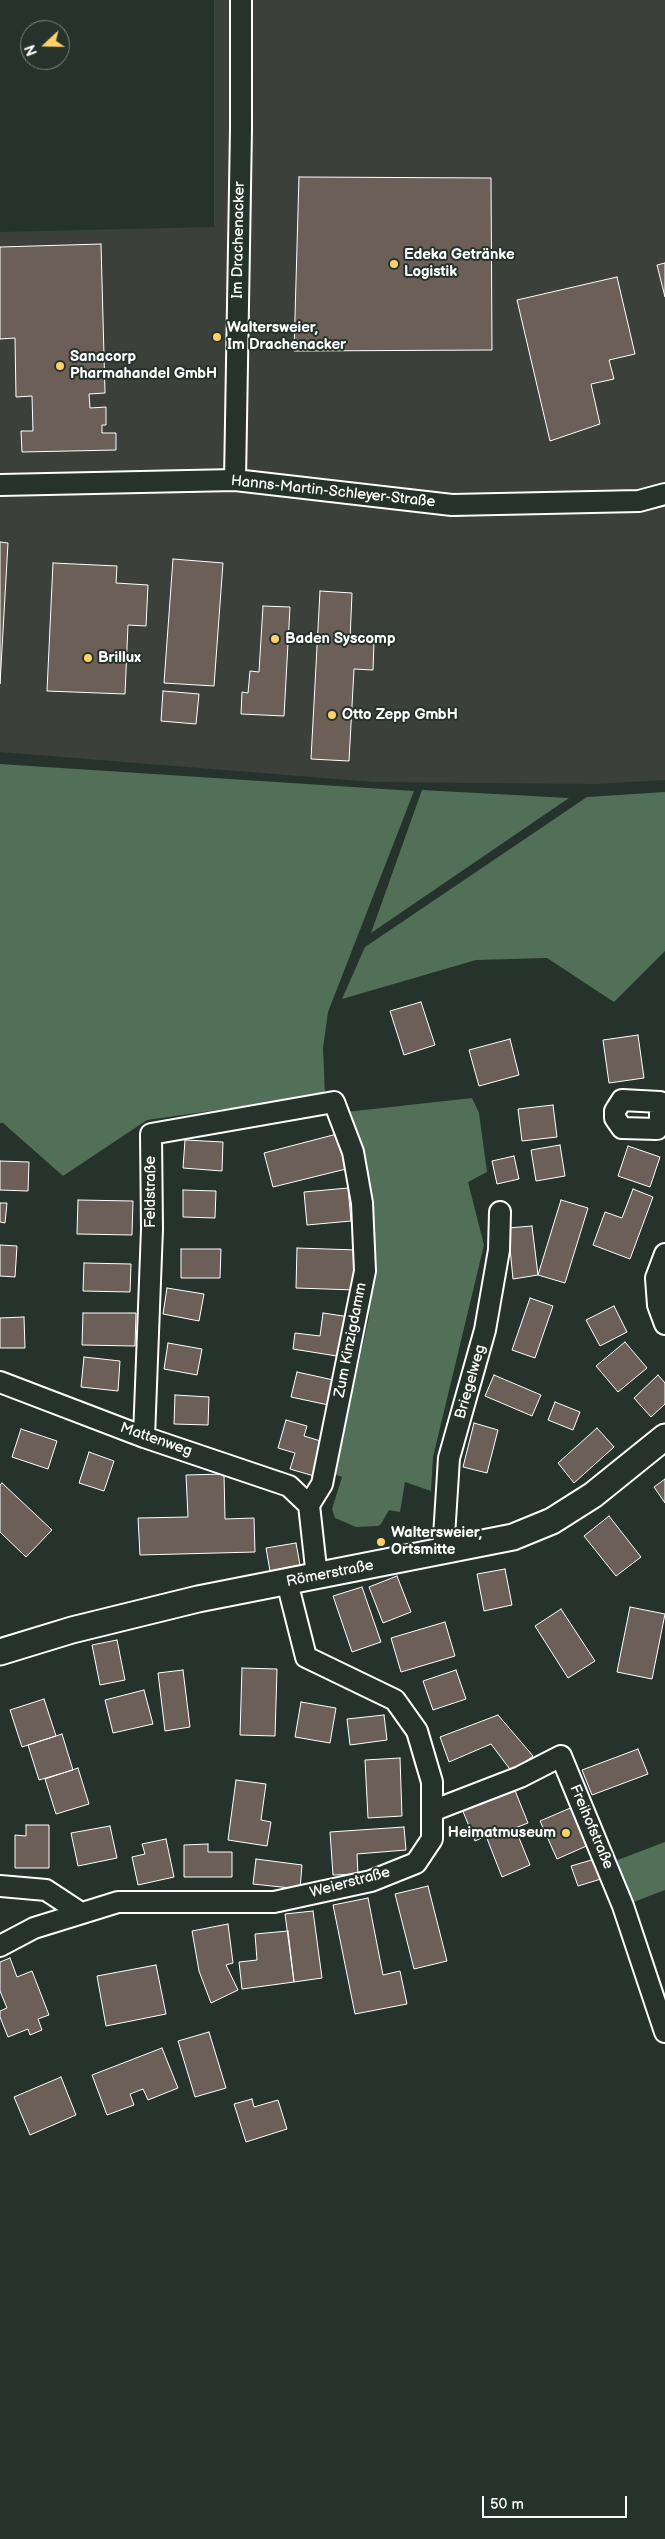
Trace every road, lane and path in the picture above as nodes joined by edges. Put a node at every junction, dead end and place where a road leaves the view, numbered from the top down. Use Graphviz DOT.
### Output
graph roads {
  1 [pos="241,0"];
  2 [pos="235,480"];
  3 [pos="0,485"];
  4 [pos="665,494"];
  5 [pos="334,1102"];
  6 [pos="500,1212"];
  7 [pos="665,1254"];
  8 [pos="665,1324"];
  9 [pos="0,1382"];
  10 [pos="144,1437"];
  11 [pos="665,1437"];
  12 [pos="309,1505"];
  13 [pos="444,1552"];
  14 [pos="317,1576"];
  15 [pos="287,1582"];
  16 [pos="0,1652"];
  17 [pos="432,1811"];
  18 [pos="0,1886"];
  19 [pos="81,1914"];
  20 [pos="0,1946"];
  21 [pos="661,2011"];
  22 [pos="665,2032"];
  1 -- 2 [label="street, Im Drachenacker"];
  2 -- 3 [label="street, Hanns-Martin-Schleyer-Straße"];
  2 -- 4 [label="street, Hanns-Martin-Schleyer-Straße"];
  5 -- 10 [label="street, Feldstraße"];
  5 -- 12 [label="street, Zum Kinzigdamm"];
  6 -- 13 [label="street, Briegelweg"];
  7 -- 8 [label="street"];
  9 -- 10 [label="street, Mattenweg"];
  10 -- 12 [label="street, Mattenweg"];
  11 -- 13 [label="street, Römerstraße"];
  12 -- 14 [label="street"];
  13 -- 14 [label="street, Römerstraße"];
  14 -- 15 [label="street, Römerstraße"];
  15 -- 16 [label="street, Römerstraße"];
  15 -- 17 [label="street, Weierstraße"];
  17 -- 19 [label="street, Weierstraße"];
  17 -- 21 [label="street, Freihofstraße"];
  18 -- 19 [label="street"];
  19 -- 20 [label="street, Weierstraße"];
  21 -- 22 [label="street, Freihofstraße"];
}
